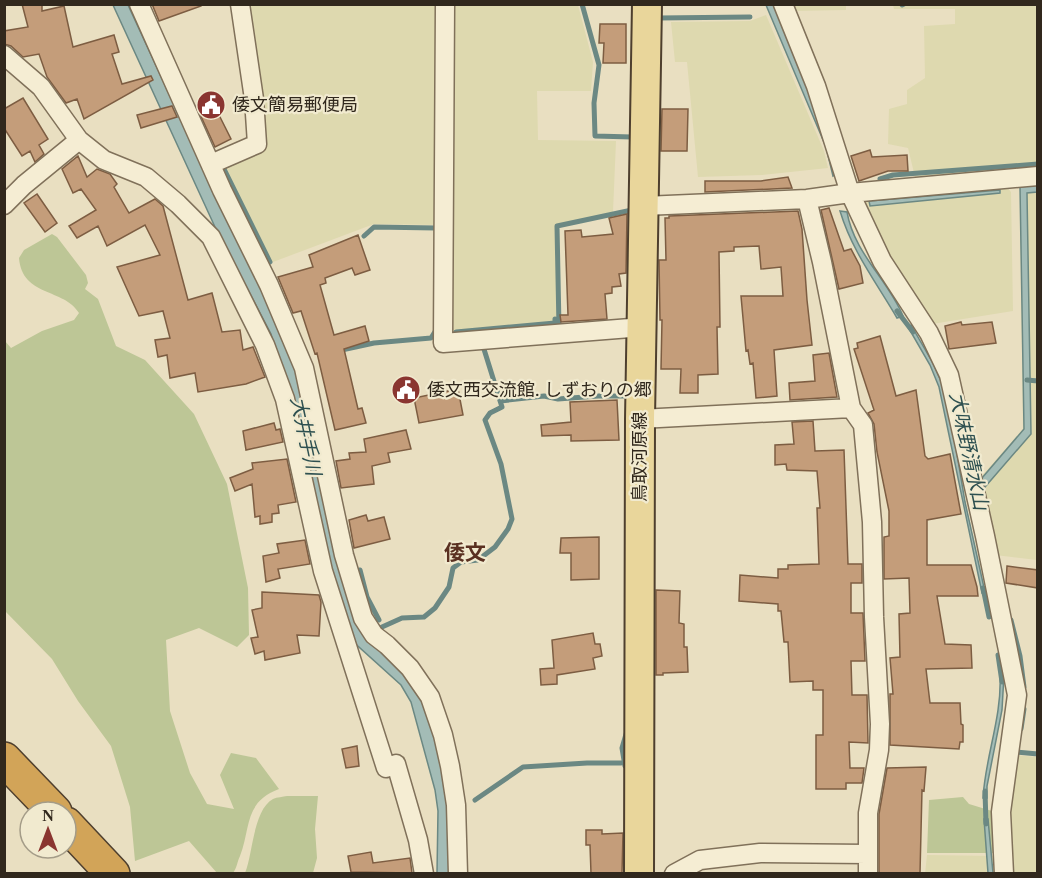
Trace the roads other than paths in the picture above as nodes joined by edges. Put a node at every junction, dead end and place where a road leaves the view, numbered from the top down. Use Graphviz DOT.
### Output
graph roads {
  1 [pos="139,4"];
  2 [pos="240,4"];
  3 [pos="445,4"];
  4 [pos="647,4"];
  5 [pos="783,4"];
  6 [pos="4,55"];
  7 [pos="79,140"];
  8 [pos="211,164"];
  9 [pos="1038,176"];
  10 [pos="850,193"];
  11 [pos="807,199"];
  12 [pos="4,205"];
  13 [pos="644,206"];
  14 [pos="643,327"];
  15 [pos="850,408"];
  16 [pos="640,419"];
  17 [pos="4,759"];
  18 [pos="4,777"];
  19 [pos="26,800"];
  20 [pos="43,800"];
  21 [pos="78,837"];
  22 [pos="78,854"];
  23 [pos="867,854"];
  24 [pos="96,873"];
  25 [pos="113,873"];
  26 [pos="424,873"];
  27 [pos="458,873"];
  28 [pos="639,873"];
  29 [pos="674,873"];
  30 [pos="868,873"];
  31 [pos="1004,873"];
  1 -- 8 [label="street"];
  2 -- 8 [label="street"];
  3 -- 14 [label="street"];
  4 -- 13 [label="main road, 鳥取河原線"];
  5 -- 10 [label="street"];
  6 -- 7 [label="street"];
  7 -- 12 [label="street"];
  7 -- 26 [label="street"];
  8 -- 27 [label="street"];
  9 -- 10 [label="street"];
  10 -- 11 [label="street"];
  10 -- 31 [label="street"];
  11 -- 13 [label="street"];
  11 -- 15 [label="street"];
  13 -- 14 [label="main road, 鳥取河原線"];
  14 -- 16 [label="main road, 鳥取河原線"];
  15 -- 16 [label="street"];
  15 -- 23 [label="street"];
  16 -- 28 [label="main road, 鳥取河原線"];
  17 -- 20 [label="highway"];
  18 -- 19 [label="highway"];
  21 -- 25 [label="highway"];
  22 -- 24 [label="highway"];
  23 -- 29 [label="street"];
  23 -- 30 [label="street"];
}
